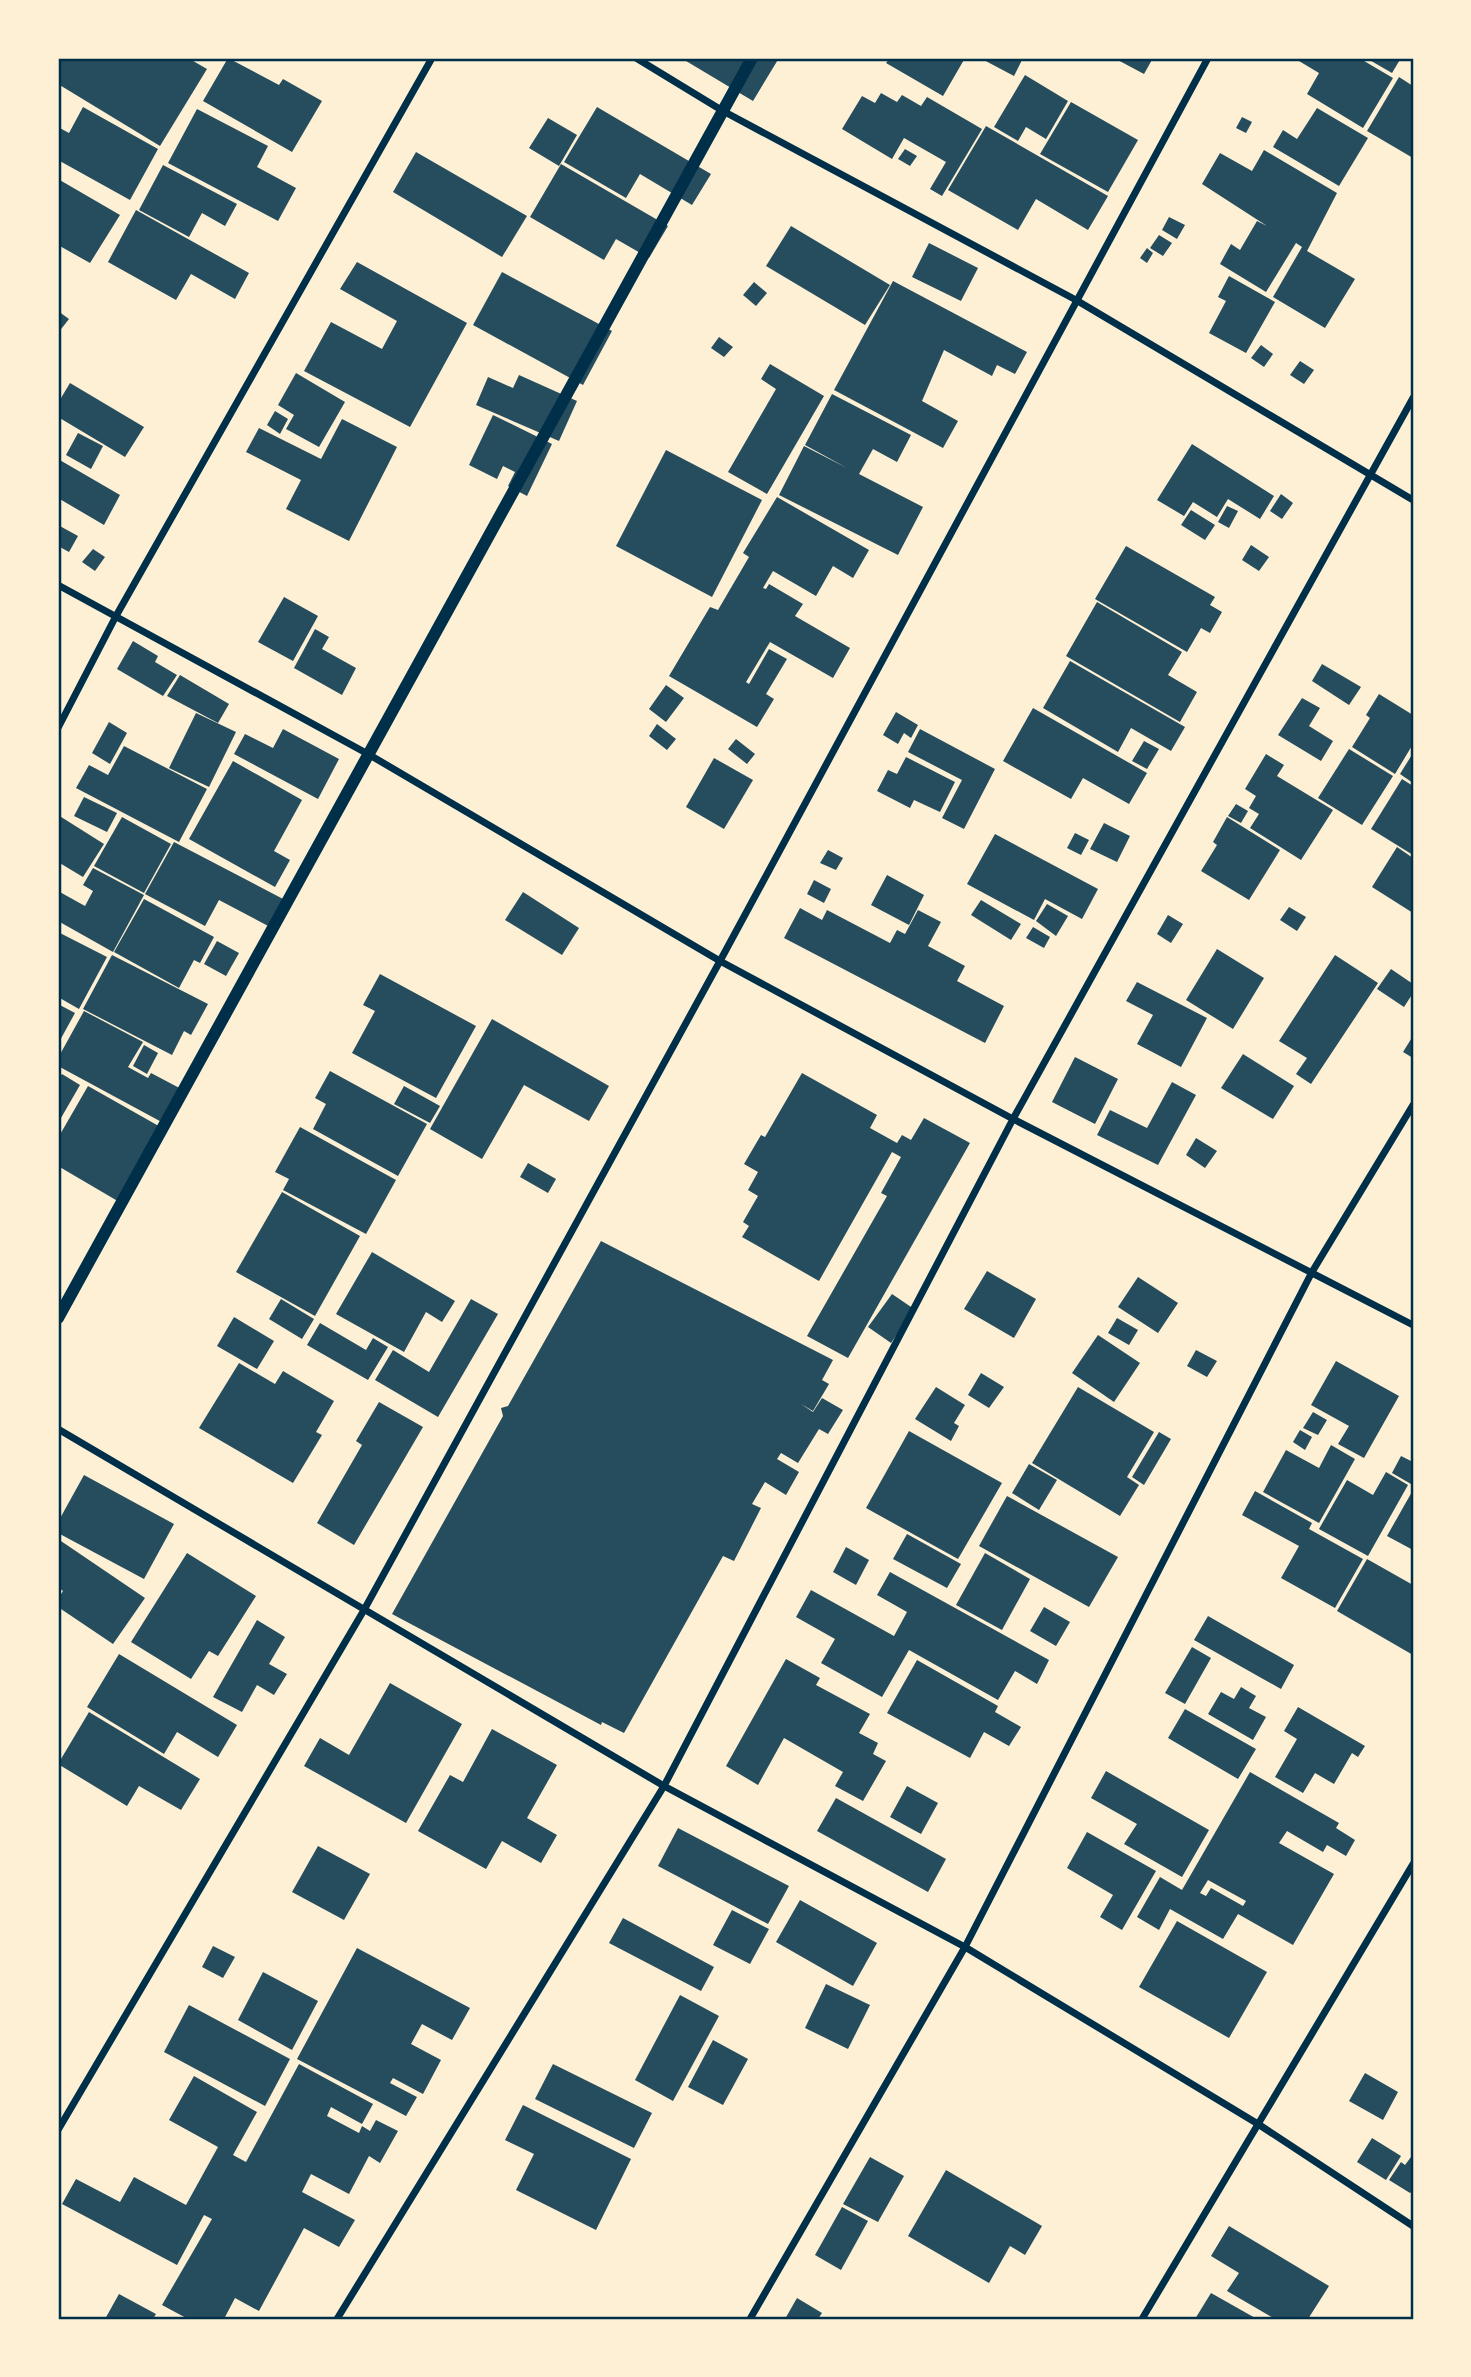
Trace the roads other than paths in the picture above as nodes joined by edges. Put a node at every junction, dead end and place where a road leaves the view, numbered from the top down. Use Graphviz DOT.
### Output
graph roads {
  1 [pos="432,58"];
  2 [pos="636,58"];
  3 [pos="752,58"];
  4 [pos="1208,58"];
  5 [pos="723,111"];
  6 [pos="1076,300"];
  7 [pos="1413,398"];
  8 [pos="1371,475"];
  9 [pos="1413,500"];
  10 [pos="58,585"];
  11 [pos="116,616"];
  12 [pos="58,728"];
  13 [pos="368,754"];
  14 [pos="720,961"];
  15 [pos="1413,1105"];
  16 [pos="1013,1119"];
  17 [pos="1312,1272"];
  18 [pos="58,1318"];
  19 [pos="1413,1325"];
  20 [pos="58,1429"];
  21 [pos="365,1610"];
  22 [pos="664,1786"];
  23 [pos="1413,1864"];
  24 [pos="965,1947"];
  25 [pos="1258,2124"];
  26 [pos="58,2130"];
  27 [pos="1413,2226"];
  28 [pos="337,2319"];
  29 [pos="750,2319"];
  30 [pos="1142,2319"];
  1 -- 11 [label="street"];
  2 -- 5 [label="street"];
  3 -- 5 [label="street"];
  4 -- 6 [label="street"];
  5 -- 6 [label="street"];
  5 -- 13 [label="street"];
  6 -- 8 [label="street"];
  6 -- 14 [label="street"];
  7 -- 8 [label="street"];
  8 -- 9 [label="street"];
  8 -- 16 [label="street"];
  10 -- 11 [label="street"];
  11 -- 12 [label="street"];
  11 -- 13 [label="street"];
  13 -- 14 [label="street"];
  13 -- 18 [label="street"];
  14 -- 16 [label="street"];
  14 -- 21 [label="street"];
  15 -- 17 [label="street"];
  16 -- 17 [label="street"];
  16 -- 22 [label="street"];
  17 -- 19 [label="street"];
  17 -- 24 [label="street"];
  20 -- 21 [label="street"];
  21 -- 22 [label="street"];
  21 -- 26 [label="street"];
  22 -- 24 [label="street"];
  22 -- 28 [label="street"];
  23 -- 25 [label="street"];
  24 -- 25 [label="street"];
  24 -- 29 [label="street"];
  25 -- 27 [label="street"];
  25 -- 30 [label="street"];
}
